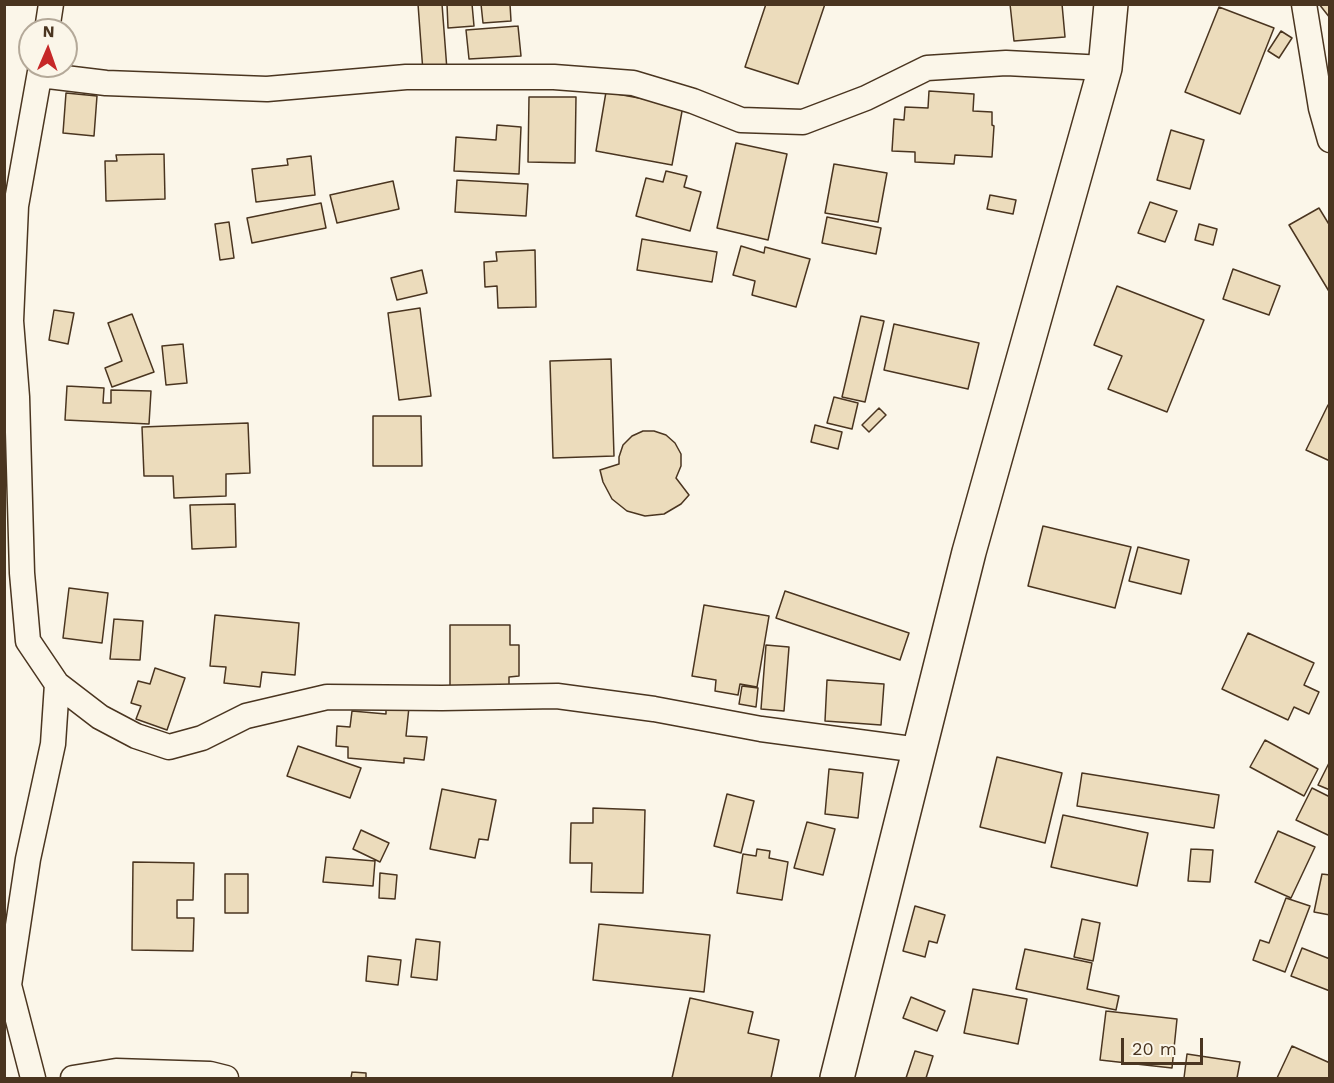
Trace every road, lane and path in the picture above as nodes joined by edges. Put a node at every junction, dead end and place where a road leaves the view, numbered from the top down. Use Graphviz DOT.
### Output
graph roads {
  1 [pos="1111,4"];
  2 [pos="1304,4"];
  3 [pos="1105,68"];
  4 [pos="78,77"];
  5 [pos="39,78"];
  6 [pos="1329,140"];
  7 [pos="11,397"];
  8 [pos="57,684"];
  9 [pos="919,750"];
  10 [pos="33,1078"];
  11 [pos="74,1078"];
  12 [pos="226,1078"];
  13 [pos="837,1078"];
  1 -- 3 [label="main road"];
  2 -- 6 [label="street"];
  3 -- 4 [label="street"];
  3 -- 9 [label="main road"];
  5 -- 7 [label="street"];
  7 -- 8 [label="street"];
  8 -- 9 [label="street"];
  8 -- 10 [label="street"];
  9 -- 13 [label="main road"];
  11 -- 12 [label="street"];
}
